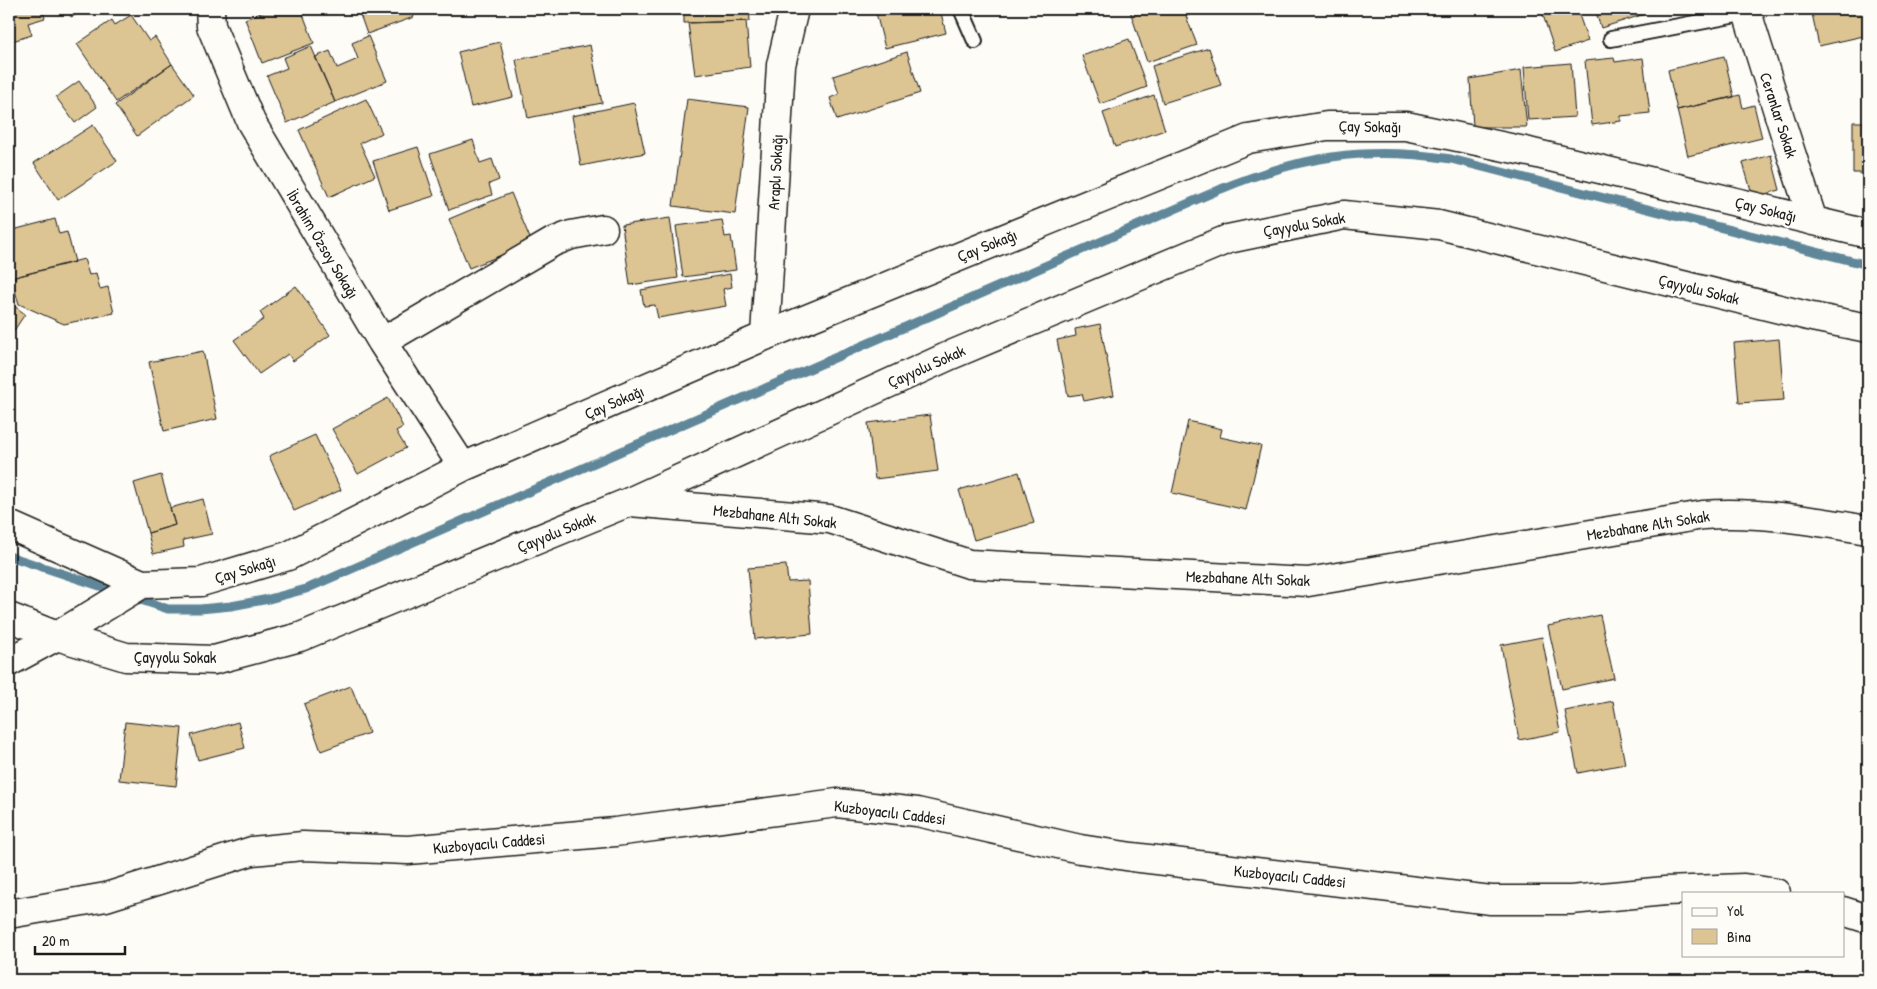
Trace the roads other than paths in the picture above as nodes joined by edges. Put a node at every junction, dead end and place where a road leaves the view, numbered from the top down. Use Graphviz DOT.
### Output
graph roads {
  1 [pos="210,9"];
  2 [pos="794,9"];
  3 [pos="961,9"];
  4 [pos="1747,11"];
  5 [pos="1611,39"];
  6 [pos="975,41"];
  7 [pos="1814,221"];
  8 [pos="603,229"];
  9 [pos="1868,234"];
  10 [pos="1868,328"];
  11 [pos="765,336"];
  12 [pos="382,342"];
  13 [pos="463,467"];
  14 [pos="629,502"];
  15 [pos="9,525"];
  16 [pos="1868,530"];
  17 [pos="142,584"];
  18 [pos="9,617"];
  19 [pos="57,636"];
  20 [pos="9,662"];
  21 [pos="1770,892"];
  22 [pos="1844,911"];
  23 [pos="9,914"];
  24 [pos="1868,919"];
  1 -- 12 [label="street, İbrahim Özsoy Sokağı"];
  2 -- 11 [label="street, Araplı Sokağı"];
  3 -- 6 [label="lane"];
  4 -- 5 [label="lane"];
  4 -- 7 [label="street, Ceranlar Sokak"];
  7 -- 9 [label="street, Çay Sokağı"];
  7 -- 11 [label="street, Çay Sokağı"];
  8 -- 12 [label="street"];
  10 -- 14 [label="street, Çayyolu Sokak"];
  11 -- 13 [label="street, Çay Sokağı"];
  12 -- 13 [label="street, İbrahim Özsoy Sokağı"];
  13 -- 17 [label="street, Çay Sokağı"];
  14 -- 16 [label="street, Mezbahane Altı Sokak"];
  14 -- 19 [label="street, Çayyolu Sokak"];
  15 -- 17 [label="street"];
  17 -- 19 [label="street"];
  18 -- 19 [label="street, Çayyolu Sokak"];
  19 -- 20 [label="street"];
  21 -- 23 [label="street, Kuzboyacılı Caddesi"];
  22 -- 24 [label="street"];
}
